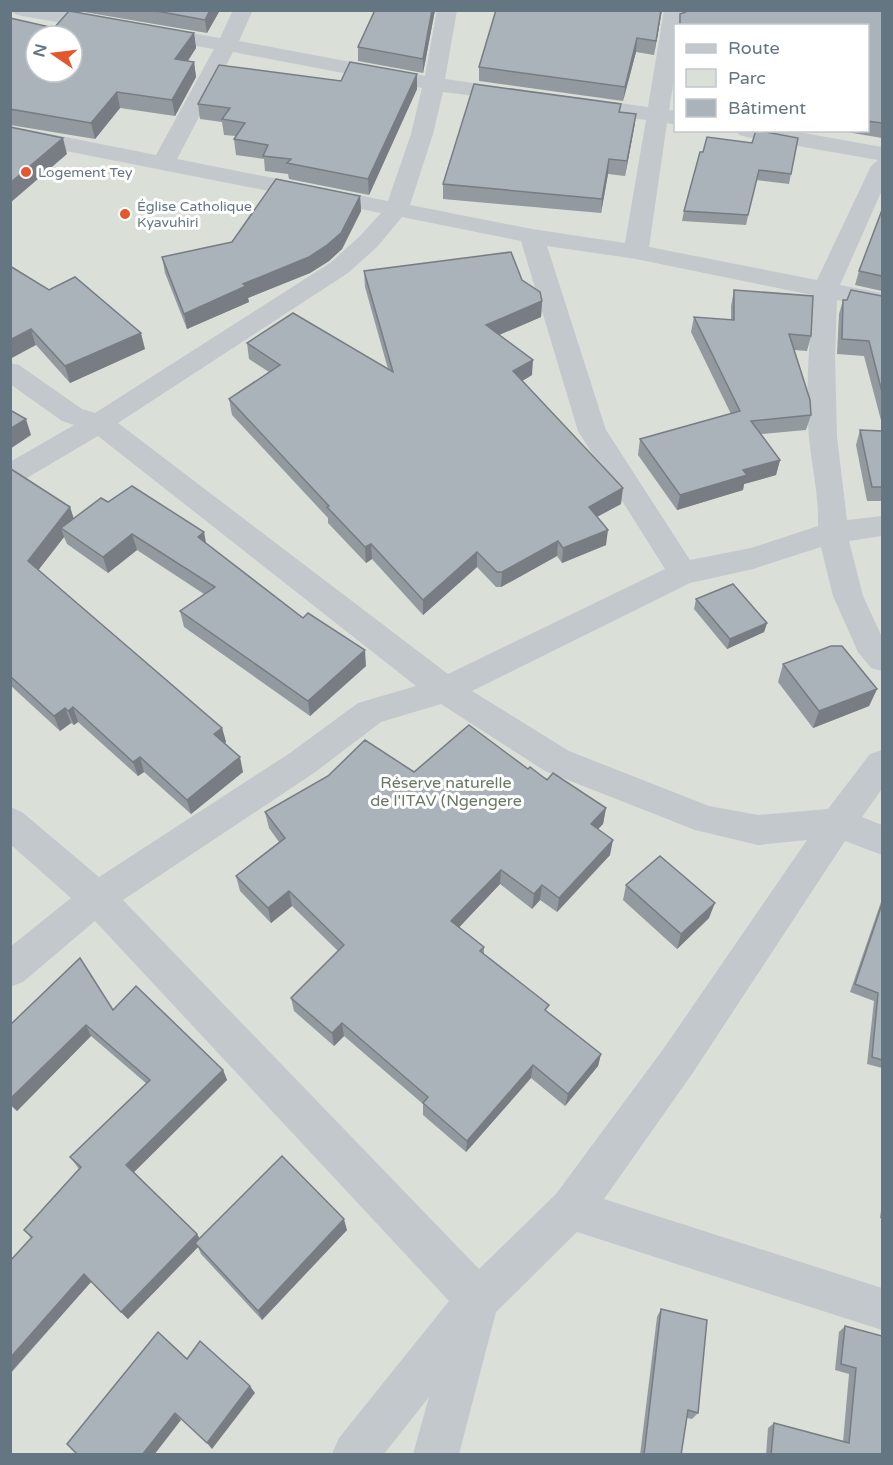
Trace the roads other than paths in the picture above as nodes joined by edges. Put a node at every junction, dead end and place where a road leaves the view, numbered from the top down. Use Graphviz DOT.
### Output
graph roads {
  1 [pos="22,10"];
  2 [pos="243,10"];
  3 [pos="447,10"];
  4 [pos="674,10"];
  5 [pos="227,45"];
  6 [pos="434,84"];
  7 [pos="667,117"];
  8 [pos="758,132"];
  9 [pos="10,133"];
  10 [pos="882,154"];
  11 [pos="164,162"];
  12 [pos="882,166"];
  13 [pos="397,209"];
  14 [pos="532,236"];
  15 [pos="636,252"];
  16 [pos="825,291"];
  17 [pos="882,301"];
  18 [pos="10,371"];
  19 [pos="99,423"];
  20 [pos="10,475"];
  21 [pos="882,526"];
  22 [pos="832,532"];
  23 [pos="683,573"];
  24 [pos="882,659"];
  25 [pos="446,690"];
  26 [pos="882,764"];
  27 [pos="10,822"];
  28 [pos="838,823"];
  29 [pos="882,840"];
  30 [pos="97,898"];
  31 [pos="10,970"];
  32 [pos="571,1209"];
  33 [pos="478,1300"];
  34 [pos="882,1309"];
  35 [pos="355,1455"];
  36 [pos="436,1455"];
  1 -- 5 [label="street"];
  2 -- 5 [label="street"];
  3 -- 6 [label="street"];
  4 -- 7 [label="street"];
  5 -- 6 [label="street"];
  5 -- 11 [label="street"];
  6 -- 7 [label="street"];
  6 -- 13 [label="street"];
  7 -- 15 [label="street"];
  8 -- 10 [label="street"];
  9 -- 11 [label="street"];
  11 -- 13 [label="street"];
  12 -- 16 [label="street"];
  13 -- 14 [label="street"];
  13 -- 19 [label="street"];
  14 -- 15 [label="street"];
  14 -- 23 [label="street"];
  15 -- 16 [label="street"];
  16 -- 17 [label="street"];
  16 -- 22 [label="street"];
  18 -- 19 [label="street"];
  19 -- 20 [label="street"];
  19 -- 25 [label="street"];
  21 -- 22 [label="street"];
  22 -- 23 [label="street"];
  22 -- 24 [label="street"];
  23 -- 25 [label="street"];
  25 -- 28 [label="street"];
  25 -- 30 [label="street"];
  26 -- 28 [label="street"];
  27 -- 30 [label="street"];
  28 -- 29 [label="street"];
  28 -- 32 [label="street"];
  30 -- 31 [label="street"];
  30 -- 33 [label="street"];
  32 -- 33 [label="street"];
  32 -- 34 [label="street"];
  33 -- 35 [label="street"];
  33 -- 36 [label="street"];
}
